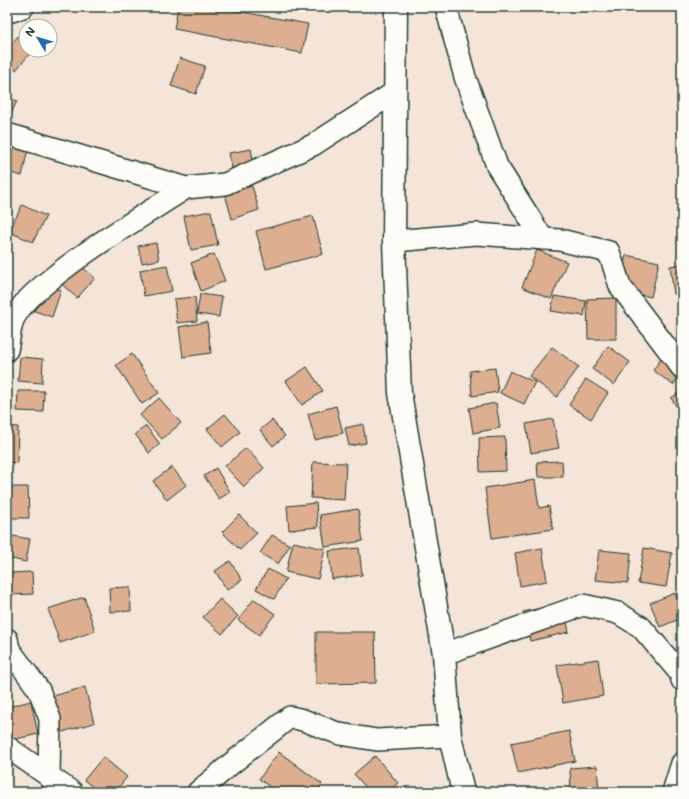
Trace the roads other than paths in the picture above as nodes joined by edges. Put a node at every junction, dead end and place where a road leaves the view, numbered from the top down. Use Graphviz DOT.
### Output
graph roads {
  1 [pos="23,7"];
  2 [pos="396,7"];
  3 [pos="446,7"];
  4 [pos="7,10"];
  5 [pos="395,92"];
  6 [pos="7,134"];
  7 [pos="186,188"];
  8 [pos="543,239"];
  9 [pos="394,241"];
  10 [pos="10,320"];
  11 [pos="7,350"];
  12 [pos="682,368"];
  13 [pos="7,639"];
  14 [pos="444,654"];
  15 [pos="682,680"];
  16 [pos="450,736"];
  17 [pos="7,747"];
  18 [pos="682,762"];
  19 [pos="49,777"];
  20 [pos="72,792"];
  21 [pos="198,792"];
  22 [pos="463,792"];
  23 [pos="673,792"];
  1 -- 4 [label="street"];
  2 -- 5 [label="main road"];
  3 -- 8 [label="street"];
  5 -- 7 [label="street"];
  5 -- 9 [label="main road"];
  6 -- 7 [label="street"];
  7 -- 10 [label="street"];
  8 -- 9 [label="street"];
  8 -- 12 [label="street"];
  9 -- 14 [label="main road"];
  10 -- 11 [label="street"];
  13 -- 19 [label="street"];
  14 -- 15 [label="street"];
  14 -- 16 [label="main road"];
  16 -- 21 [label="street"];
  16 -- 22 [label="main road"];
  17 -- 19 [label="street"];
  18 -- 23 [label="street"];
  19 -- 20 [label="street"];
}
